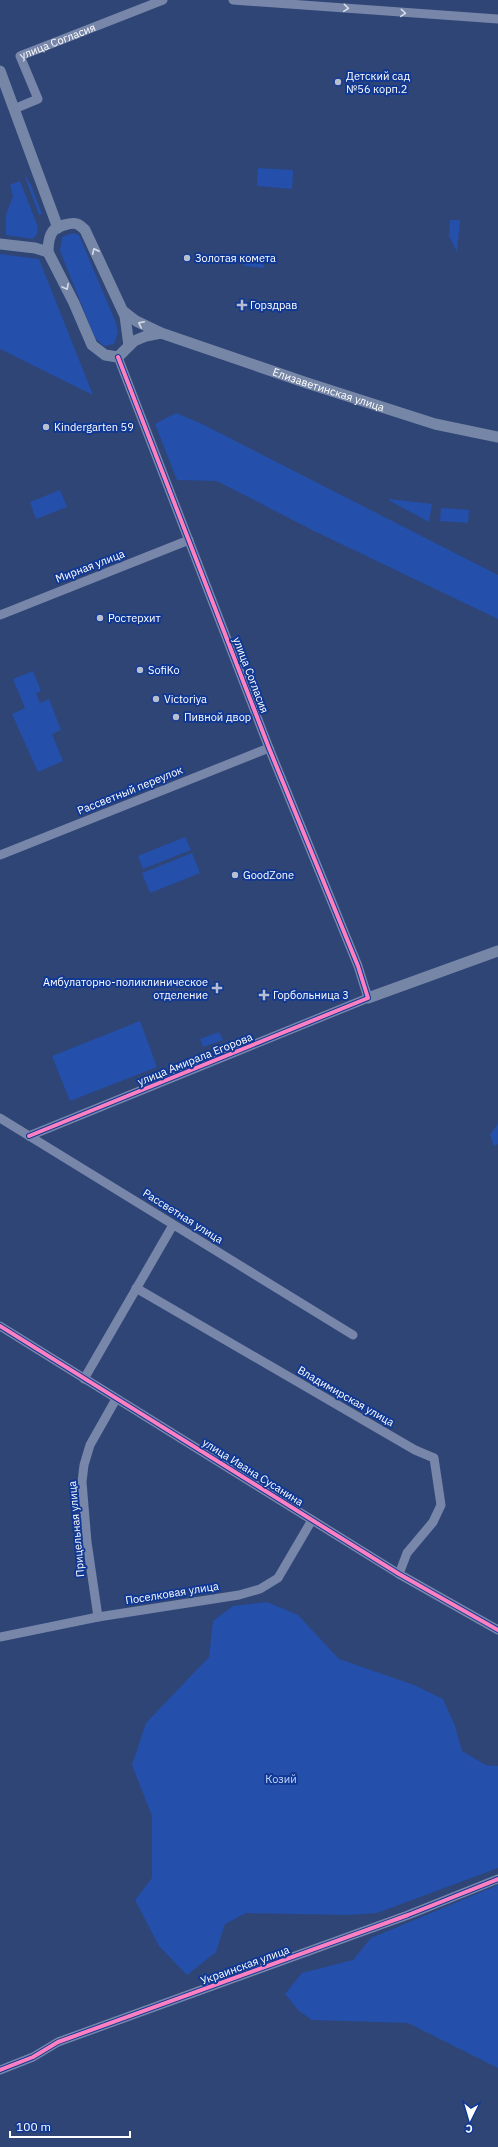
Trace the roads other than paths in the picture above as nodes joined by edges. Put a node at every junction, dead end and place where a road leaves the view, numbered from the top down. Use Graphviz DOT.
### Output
graph roads {
  1 [pos="163,0"];
  2 [pos="233,0"];
  3 [pos="496,20"];
  4 [pos="0,71"];
  5 [pos="14,109"];
  6 [pos="58,228"];
  7 [pos="0,244"];
  8 [pos="48,252"];
  9 [pos="123,312"];
  10 [pos="162,333"];
  11 [pos="129,346"];
  12 [pos="118,357"];
  13 [pos="498,437"];
  14 [pos="188,540"];
  15 [pos="0,615"];
  16 [pos="269,748"];
  17 [pos="0,855"];
  18 [pos="498,951"];
  19 [pos="368,998"];
  20 [pos="0,1118"];
  21 [pos="29,1136"];
  22 [pos="173,1225"];
  23 [pos="136,1288"];
  24 [pos="0,1326"];
  25 [pos="353,1335"];
  26 [pos="84,1379"];
  27 [pos="116,1398"];
  28 [pos="312,1520"];
  29 [pos="399,1574"];
  30 [pos="98,1617"];
  31 [pos="498,1630"];
  32 [pos="0,1637"];
  33 [pos="498,1879"];
  34 [pos="0,2070"];
  1 -- 5 [label="street, улица Согласия"];
  2 -- 3 [label="street, one-way"];
  4 -- 5 [label="main road"];
  5 -- 6 [label="main road"];
  6 -- 8 [label="main road"];
  9 -- 6 [label="main road, one-way"];
  7 -- 8 [label="main road"];
  8 -- 12 [label="main road, one-way"];
  10 -- 9 [label="main road, Елизаветинская улица, one-way"];
  9 -- 11 [label="main road"];
  10 -- 11 [label="main road"];
  10 -- 13 [label="main road, Елизаветинская улица"];
  11 -- 12 [label="main road"];
  12 -- 14 [label="street, улица Согласия"];
  14 -- 15 [label="street, Мирная улица"];
  14 -- 16 [label="street, улица Согласия"];
  16 -- 17 [label="street, Рассветный переулок"];
  16 -- 19 [label="street, улица Согласия"];
  18 -- 19 [label="main road"];
  19 -- 21 [label="street, улица Амирала Егорова"];
  20 -- 21 [label="street, Рассветная улица"];
  21 -- 22 [label="street, Рассветная улица"];
  22 -- 23 [label="street"];
  22 -- 25 [label="street, Рассветная улица"];
  23 -- 26 [label="street"];
  23 -- 29 [label="street, Владимирская улица"];
  24 -- 26 [label="street, улица Ивана Сусанина"];
  26 -- 27 [label="street, улица Ивана Сусанина"];
  27 -- 28 [label="street, улица Ивана Сусанина"];
  27 -- 30 [label="street, Прицельная улица"];
  28 -- 29 [label="street, улица Ивана Сусанина"];
  28 -- 30 [label="street, Поселковая улица"];
  29 -- 31 [label="street, улица Ивана Сусанина"];
  30 -- 32 [label="street, Поселковая улица"];
  33 -- 34 [label="street, Украинская улица"];
}
